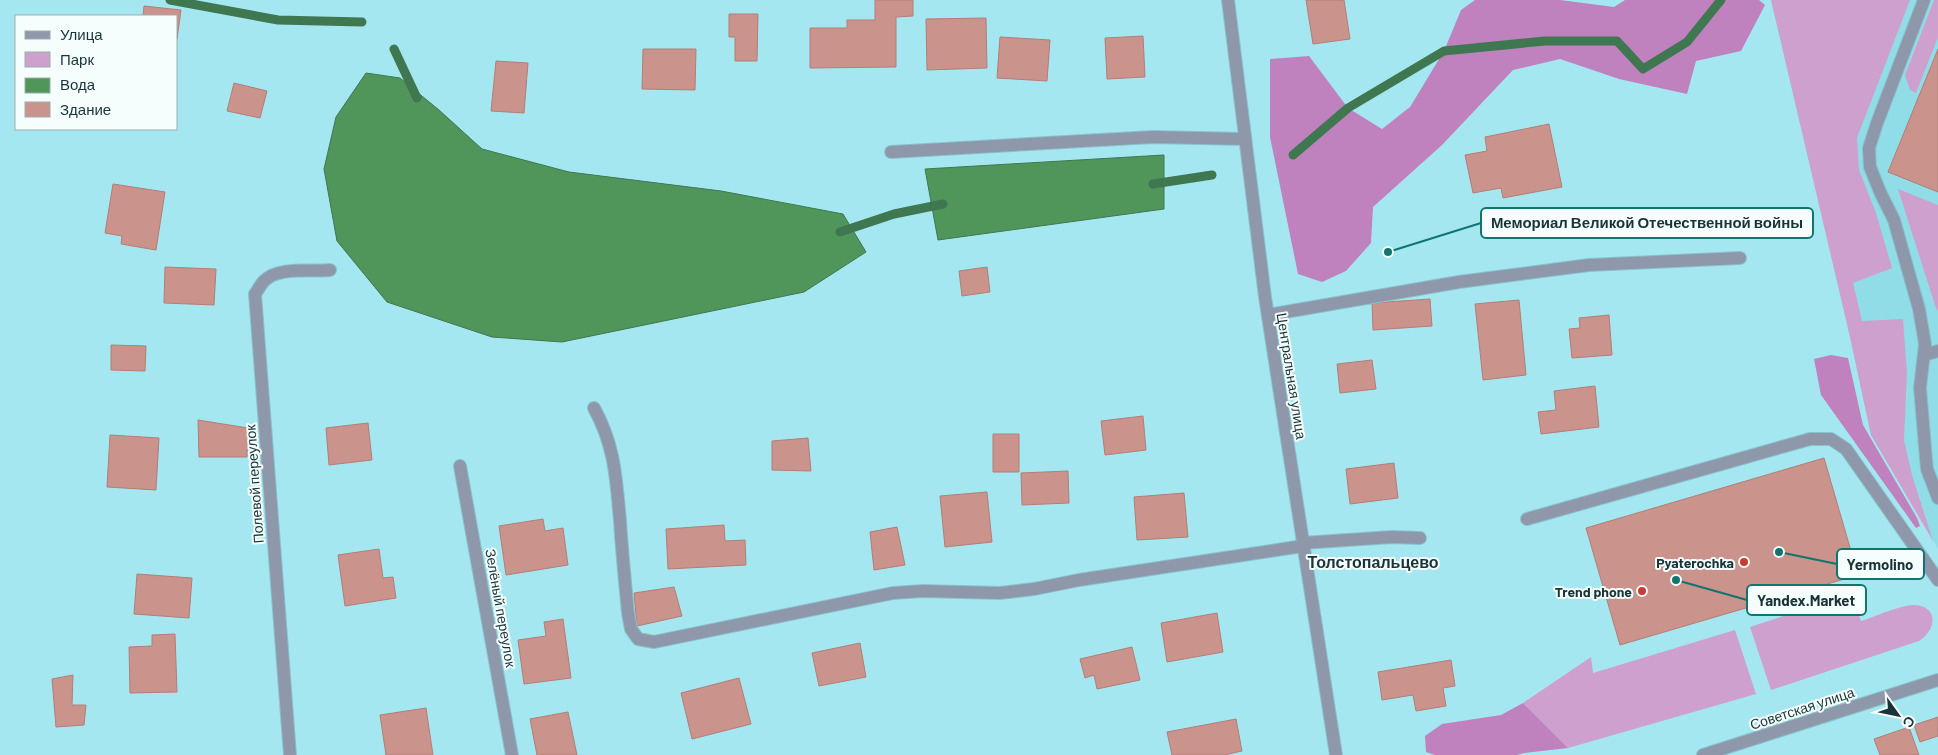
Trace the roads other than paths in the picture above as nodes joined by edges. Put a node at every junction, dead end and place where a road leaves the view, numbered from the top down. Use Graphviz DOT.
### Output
graph roads {
  1 [pos="1228,0"];
  2 [pos="1924,0"];
  3 [pos="1244,139"];
  4 [pos="891,152"];
  5 [pos="1740,258"];
  6 [pos="330,270"];
  7 [pos="1268,315"];
  8 [pos="1938,351"];
  9 [pos="1924,355"];
  10 [pos="594,408"];
  11 [pos="460,466"];
  12 [pos="1938,498"];
  13 [pos="1527,519"];
  14 [pos="1420,538"];
  15 [pos="1302,545"];
  16 [pos="1938,580"];
  17 [pos="1938,680"];
  18 [pos="290,755"];
  19 [pos="512,755"];
  20 [pos="1336,755"];
  21 [pos="1703,755"];
  1 -- 3 [label="street, Центральная улица"];
  2 -- 9 [label="street"];
  3 -- 4 [label="street"];
  3 -- 7 [label="street, Центральная улица"];
  5 -- 7 [label="street"];
  6 -- 18 [label="street, Полевой переулок"];
  7 -- 15 [label="street, Центральная улица"];
  8 -- 9 [label="street"];
  9 -- 12 [label="street"];
  10 -- 15 [label="street"];
  11 -- 19 [label="street, Зелёный переулок"];
  13 -- 16 [label="street"];
  14 -- 15 [label="street"];
  15 -- 20 [label="street, Центральная улица"];
  17 -- 21 [label="street, Советская улица"];
}
